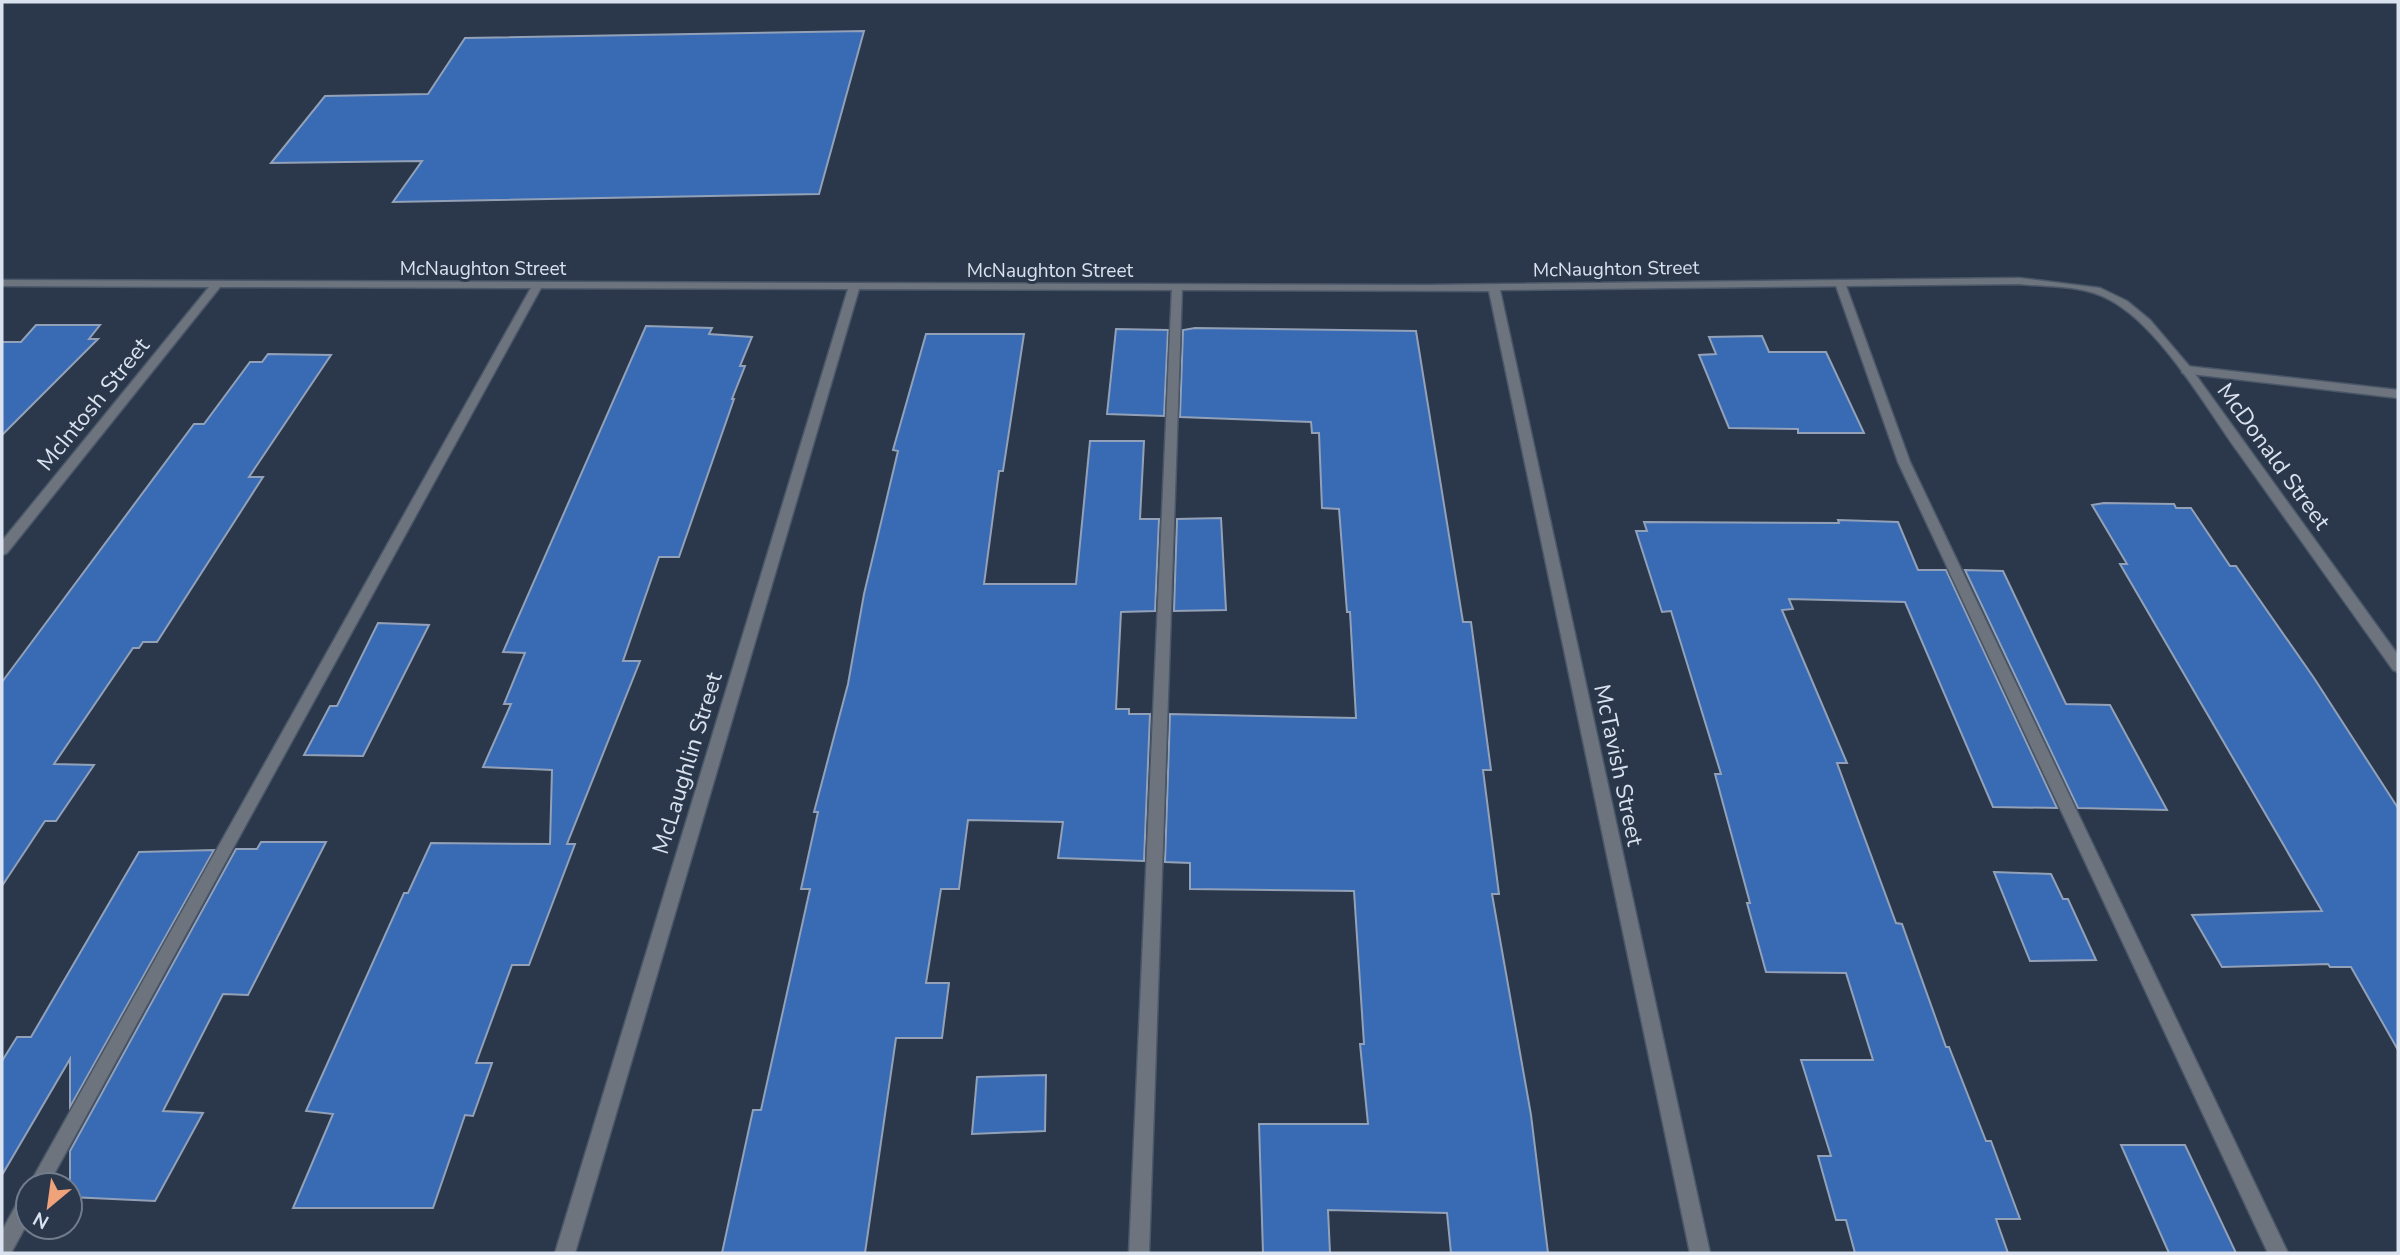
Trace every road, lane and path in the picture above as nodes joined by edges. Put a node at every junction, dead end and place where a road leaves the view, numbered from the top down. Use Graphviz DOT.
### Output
graph roads {
  1 [pos="2,283"];
  2 [pos="1840,283"];
  3 [pos="216,285"];
  4 [pos="537,286"];
  5 [pos="853,286"];
  6 [pos="1494,287"];
  7 [pos="1177,288"];
  8 [pos="2097,290"];
  9 [pos="2186,370"];
  10 [pos="2398,394"];
  11 [pos="2,550"];
  12 [pos="2398,666"];
  13 [pos="46,1171"];
  14 [pos="14,1228"];
  15 [pos="2,1250"];
  16 [pos="565,1253"];
  17 [pos="1139,1253"];
  18 [pos="1700,1253"];
  19 [pos="2278,1253"];
  1 -- 3 [label="street, McNaughton Street"];
  2 -- 6 [label="street, McNaughton Street"];
  2 -- 8 [label="street, McNaughton Street"];
  2 -- 19 [label="street"];
  3 -- 4 [label="street, McNaughton Street"];
  3 -- 11 [label="street, McIntosh Street"];
  4 -- 5 [label="street, McNaughton Street"];
  4 -- 13 [label="street"];
  5 -- 7 [label="street, McNaughton Street"];
  5 -- 16 [label="street, McLaughlin Street"];
  6 -- 7 [label="street, McNaughton Street"];
  6 -- 18 [label="street, McTavish Street"];
  7 -- 17 [label="street"];
  8 -- 9 [label="street, McDonald Street"];
  9 -- 10 [label="street"];
  9 -- 12 [label="street, McDonald Street"];
  14 -- 15 [label="street"];
}
